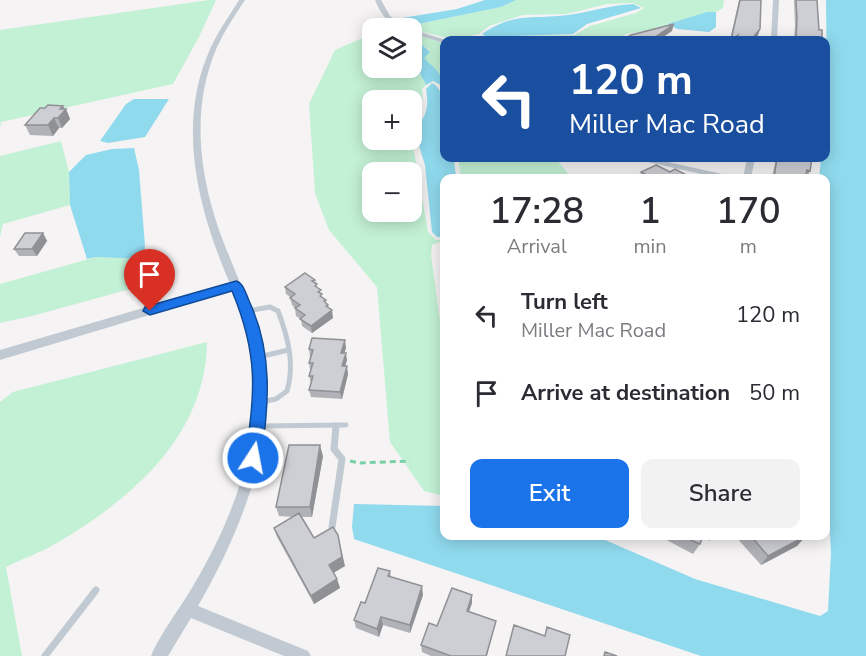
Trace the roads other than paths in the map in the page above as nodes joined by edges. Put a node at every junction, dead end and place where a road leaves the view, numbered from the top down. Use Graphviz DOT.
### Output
graph roads {
  1 [pos="242,0"];
  2 [pos="378,0"];
  3 [pos="776,0"];
  4 [pos="387,18"];
  5 [pos="422,34"];
  6 [pos="774,36"];
  7 [pos="440,40"];
  8 [pos="659,162"];
  9 [pos="711,174"];
  10 [pos="236,285"];
  11 [pos="247,311"];
  12 [pos="288,350"];
  13 [pos="0,355"];
  14 [pos="260,357"];
  15 [pos="261,402"];
  16 [pos="336,425"];
  17 [pos="346,425"];
  18 [pos="259,426"];
  19 [pos="332,527"];
  20 [pos="96,590"];
  21 [pos="189,610"];
  22 [pos="45,656"];
  23 [pos="159,656"];
  24 [pos="303,656"];
  1 -- 10 [label="street"];
  2 -- 4 [label="street"];
  3 -- 6 [label="street"];
  5 -- 7 [label="street"];
  8 -- 9 [label="street"];
  10 -- 11 [label="street"];
  10 -- 13 [label="street"];
  11 -- 12 [label="lane"];
  11 -- 14 [label="street"];
  12 -- 14 [label="lane"];
  12 -- 15 [label="lane"];
  14 -- 15 [label="street"];
  15 -- 18 [label="street"];
  16 -- 17 [label="lane"];
  16 -- 18 [label="lane"];
  16 -- 19 [label="lane"];
  18 -- 21 [label="street"];
  20 -- 22 [label="lane"];
  21 -- 23 [label="street"];
  21 -- 24 [label="street"];
}
